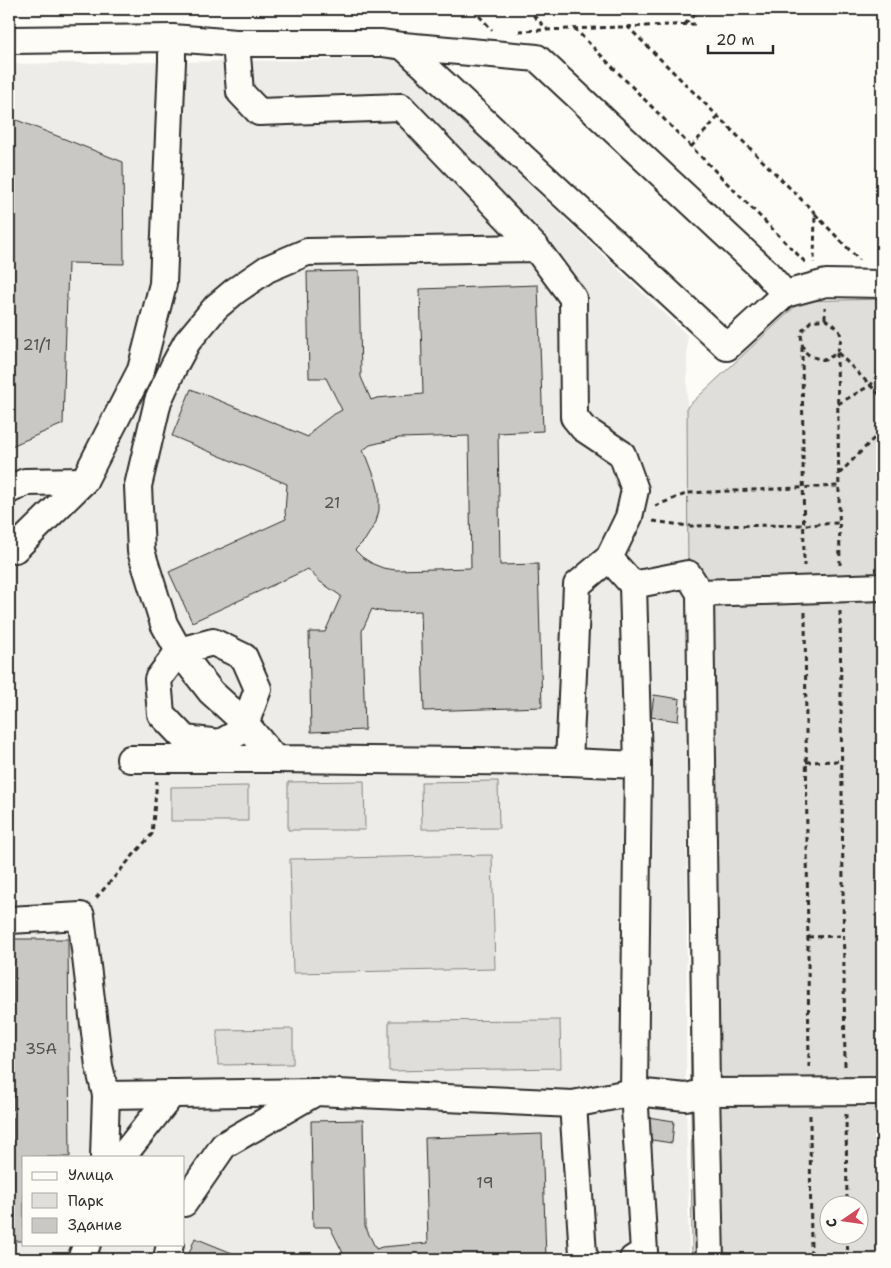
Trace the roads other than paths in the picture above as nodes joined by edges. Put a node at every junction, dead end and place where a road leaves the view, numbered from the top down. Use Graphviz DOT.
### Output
graph roads {
  1 [pos="172,38"];
  2 [pos="12,40"];
  3 [pos="236,44"];
  4 [pos="404,46"];
  5 [pos="536,248"];
  6 [pos="878,284"];
  7 [pos="785,294"];
  8 [pos="84,481"];
  9 [pos="9,490"];
  10 [pos="9,540"];
  11 [pos="609,558"];
  12 [pos="633,585"];
  13 [pos="882,587"];
  14 [pos="700,593"];
  15 [pos="179,651"];
  16 [pos="246,723"];
  17 [pos="185,739"];
  18 [pos="130,759"];
  19 [pos="159,759"];
  20 [pos="275,759"];
  21 [pos="568,762"];
  22 [pos="638,765"];
  23 [pos="9,920"];
  24 [pos="882,1091"];
  25 [pos="316,1092"];
  26 [pos="634,1092"];
  27 [pos="706,1092"];
  28 [pos="172,1094"];
  29 [pos="106,1095"];
  30 [pos="573,1104"];
  31 [pos="104,1156"];
  32 [pos="123,1156"];
  33 [pos="185,1202"];
  34 [pos="86,1246"];
  35 [pos="170,1246"];
  36 [pos="81,1259"];
  37 [pos="167,1259"];
  38 [pos="586,1259"];
  39 [pos="633,1259"];
  40 [pos="710,1259"];
  1 -- 2 [label="lane"];
  1 -- 3 [label="lane"];
  1 -- 8 [label="lane"];
  3 -- 4 [label="lane"];
  3 -- 5 [label="lane"];
  4 -- 7 [label="lane"];
  4 -- 7 [label="lane"];
  5 -- 11 [label="lane"];
  5 -- 15 [label="lane"];
  6 -- 7 [label="lane"];
  8 -- 9 [label="lane"];
  8 -- 10 [label="lane"];
  11 -- 12 [label="lane"];
  11 -- 21 [label="lane"];
  12 -- 14 [label="lane"];
  12 -- 22 [label="lane"];
  13 -- 14 [label="lane"];
  14 -- 27 [label="lane"];
  15 -- 16 [label="lane"];
  15 -- 16 [label="lane"];
  15 -- 17 [label="lane"];
  16 -- 17 [label="lane"];
  16 -- 20 [label="lane"];
  17 -- 19 [label="lane"];
  18 -- 19 [label="lane"];
  19 -- 20 [label="lane"];
  20 -- 21 [label="lane"];
  21 -- 22 [label="lane"];
  22 -- 26 [label="lane"];
  23 -- 29 [label="lane"];
  24 -- 27 [label="lane"];
  25 -- 28 [label="lane"];
  25 -- 30 [label="lane"];
  25 -- 33 [label="lane"];
  26 -- 27 [label="lane"];
  26 -- 30 [label="lane"];
  26 -- 39 [label="lane"];
  27 -- 40 [label="lane"];
  28 -- 29 [label="lane"];
  28 -- 32 [label="lane"];
  29 -- 31 [label="lane"];
  30 -- 38 [label="lane"];
  34 -- 36 [label="lane"];
  35 -- 37 [label="lane"];
}
